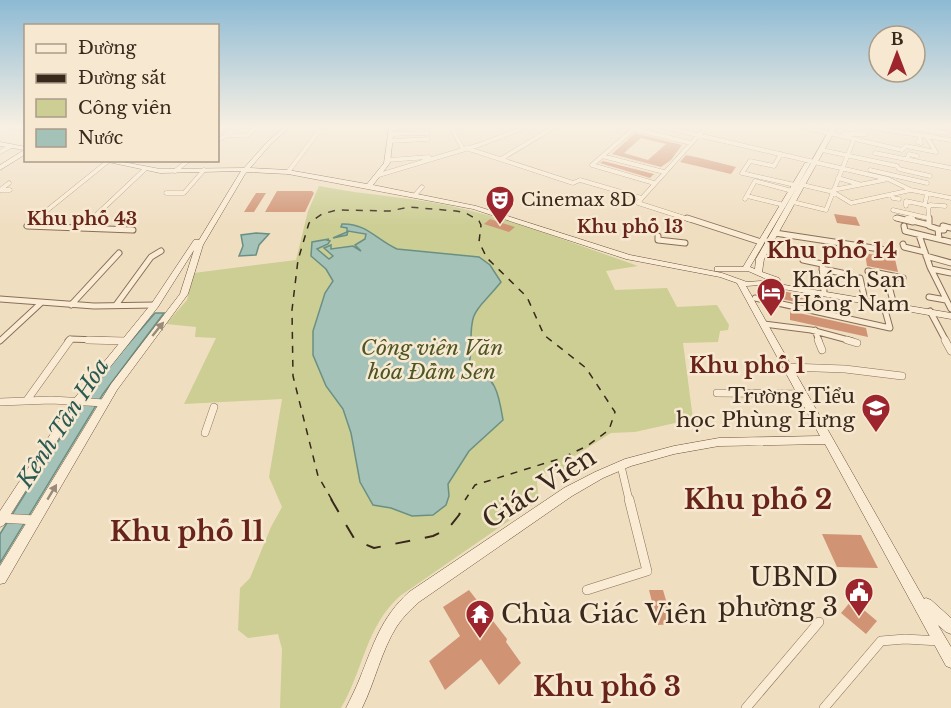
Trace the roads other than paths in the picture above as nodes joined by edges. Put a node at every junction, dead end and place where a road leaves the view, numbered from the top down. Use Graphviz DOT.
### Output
graph roads {
  1 [pos="253,160"];
  2 [pos="297,160"];
  3 [pos="388,160"];
  4 [pos="427,160"];
  5 [pos="504,160"];
  6 [pos="597,160"];
  7 [pos="618,160"];
  8 [pos="675,160"];
  9 [pos="777,160"];
  10 [pos="808,160"];
  11 [pos="846,160"];
  12 [pos="868,160"];
  13 [pos="912,160"];
  14 [pos="812,161"];
  15 [pos="873,161"];
  16 [pos="103,162"];
  17 [pos="109,162"];
  18 [pos="186,162"];
  19 [pos="933,165"];
  20 [pos="144,169"];
  21 [pos="244,169"];
  22 [pos="842,169"];
  23 [pos="950,169"];
  24 [pos="204,170"];
  25 [pos="175,171"];
  26 [pos="288,172"];
  27 [pos="664,172"];
  28 [pos="869,172"];
  29 [pos="379,175"];
  30 [pos="892,175"];
  31 [pos="930,176"];
  32 [pos="838,178"];
  33 [pos="890,180"];
  34 [pos="9,183"];
  35 [pos="654,183"];
  36 [pos="927,183"];
  37 [pos="864,184"];
  38 [pos="369,186"];
  39 [pos="422,186"];
  40 [pos="796,187"];
  41 [pos="912,189"];
  42 [pos="0,190"];
  43 [pos="10,190"];
  44 [pos="833,191"];
  45 [pos="166,193"];
  46 [pos="892,194"];
  47 [pos="928,194"];
  48 [pos="415,195"];
  49 [pos="937,195"];
  50 [pos="642,198"];
  51 [pos="951,198"];
  52 [pos="938,201"];
  53 [pos="793,202"];
  54 [pos="784,205"];
  55 [pos="926,206"];
  56 [pos="945,206"];
  57 [pos="893,210"];
  58 [pos="900,210"];
  59 [pos="898,217"];
  60 [pos="928,217"];
  61 [pos="929,225"];
  62 [pos="904,226"];
  63 [pos="84,227"];
  64 [pos="951,228"];
  65 [pos="938,229"];
  66 [pos="133,230"];
  67 [pos="775,233"];
  68 [pos="919,234"];
  69 [pos="658,238"];
  70 [pos="939,239"];
  71 [pos="761,242"];
  72 [pos="951,242"];
  73 [pos="685,243"];
  74 [pos="903,244"];
  75 [pos="161,251"];
  76 [pos="893,251"];
  77 [pos="118,253"];
  78 [pos="926,254"];
  79 [pos="803,260"];
  80 [pos="951,263"];
  81 [pos="682,266"];
  82 [pos="741,269"];
  83 [pos="822,269"];
  84 [pos="931,269"];
  85 [pos="868,271"];
  86 [pos="842,273"];
  87 [pos="951,273"];
  88 [pos="886,275"];
  89 [pos="189,276"];
  90 [pos="173,277"];
  91 [pos="860,278"];
  92 [pos="903,278"];
  93 [pos="737,280"];
  94 [pos="758,288"];
  95 [pos="805,289"];
  96 [pos="824,292"];
  97 [pos="942,292"];
  98 [pos="951,293"];
  99 [pos="929,297"];
  100 [pos="0,299"];
  101 [pos="865,300"];
  102 [pos="946,300"];
  103 [pos="41,303"];
  104 [pos="883,303"];
  105 [pos="71,305"];
  106 [pos="116,305"];
  107 [pos="155,305"];
  108 [pos="894,305"];
  109 [pos="951,309"];
  110 [pos="930,311"];
  111 [pos="951,316"];
  112 [pos="765,324"];
  113 [pos="815,330"];
  114 [pos="0,341"];
  115 [pos="125,341"];
  116 [pos="857,343"];
  117 [pos="822,350"];
  118 [pos="951,351"];
  119 [pos="789,367"];
  120 [pos="902,376"];
  121 [pos="717,393"];
  122 [pos="804,394"];
  123 [pos="27,400"];
  124 [pos="0,402"];
  125 [pos="79,403"];
  126 [pos="102,403"];
  127 [pos="214,407"];
  128 [pos="206,433"];
  129 [pos="829,440"];
  130 [pos="621,466"];
  131 [pos="3,519"];
  132 [pos="32,520"];
  133 [pos="0,578"];
  134 [pos="587,590"];
  135 [pos="916,595"];
  136 [pos="819,622"];
  137 [pos="951,627"];
  138 [pos="941,641"];
  139 [pos="950,659"];
  140 [pos="354,708"];
  141 [pos="746,708"];
  142 [pos="824,708"];
  1 -- 21 [label="main road"];
  2 -- 26 [label="street"];
  3 -- 29 [label="main road"];
  4 -- 29 [label="street"];
  5 -- 50 [label="street"];
  6 -- 35 [label="street"];
  7 -- 27 [label="street"];
  8 -- 27 [label="street"];
  9 -- 40 [label="street"];
  10 -- 14 [label="street"];
  11 -- 22 [label="street"];
  12 -- 15 [label="street"];
  13 -- 19 [label="street"];
  14 -- 22 [label="street"];
  14 -- 40 [label="main road"];
  15 -- 28 [label="street"];
  15 -- 31 [label="street"];
  16 -- 63 [label="street"];
  17 -- 20 [label="main road"];
  18 -- 25 [label="street"];
  19 -- 23 [label="street"];
  19 -- 31 [label="street"];
  20 -- 25 [label="main road"];
  20 -- 63 [label="street"];
  21 -- 24 [label="main road"];
  21 -- 26 [label="main road"];
  21 -- 89 [label="main road"];
  21 -- 90 [label="main road"];
  22 -- 28 [label="street"];
  22 -- 32 [label="street"];
  24 -- 25 [label="main road"];
  24 -- 45 [label="street"];
  26 -- 38 [label="main road"];
  27 -- 35 [label="street"];
  28 -- 30 [label="street"];
  28 -- 33 [label="street"];
  28 -- 37 [label="street"];
  29 -- 38 [label="main road"];
  30 -- 33 [label="street"];
  30 -- 36 [label="street"];
  31 -- 36 [label="street"];
  32 -- 37 [label="street"];
  32 -- 44 [label="street"];
  33 -- 37 [label="street"];
  33 -- 41 [label="street"];
  34 -- 42 [label="street"];
  35 -- 50 [label="street"];
  36 -- 47 [label="street"];
  37 -- 44 [label="street"];
  38 -- 48 [label="main road"];
  39 -- 48 [label="street"];
  40 -- 44 [label="street"];
  40 -- 53 [label="main road"];
  40 -- 54 [label="main road"];
  40 -- 54 [label="street"];
  41 -- 46 [label="street"];
  41 -- 47 [label="street"];
  42 -- 43 [label="street"];
  44 -- 46 [label="street"];
  44 -- 53 [label="street"];
  46 -- 55 [label="street"];
  47 -- 49 [label="street"];
  47 -- 55 [label="street"];
  48 -- 81 [label="main road"];
  49 -- 51 [label="street"];
  49 -- 52 [label="street"];
  50 -- 71 [label="street"];
  53 -- 67 [label="main road"];
  54 -- 71 [label="main road"];
  55 -- 56 [label="street"];
  55 -- 60 [label="street"];
  57 -- 60 [label="street"];
  58 -- 60 [label="street"];
  59 -- 61 [label="street"];
  60 -- 61 [label="street"];
  61 -- 65 [label="street"];
  62 -- 68 [label="street"];
  63 -- 66 [label="street"];
  64 -- 65 [label="street"];
  65 -- 70 [label="street"];
  67 -- 76 [label="street"];
  67 -- 94 [label="main road"];
  68 -- 70 [label="street"];
  68 -- 78 [label="street"];
  69 -- 73 [label="street"];
  70 -- 72 [label="street"];
  71 -- 82 [label="main road"];
  74 -- 78 [label="street"];
  75 -- 106 [label="street"];
  77 -- 105 [label="street"];
  78 -- 80 [label="street"];
  78 -- 84 [label="street"];
  79 -- 83 [label="street"];
  81 -- 82 [label="main road"];
  81 -- 93 [label="main road"];
  82 -- 93 [label="main road"];
  82 -- 94 [label="main road"];
  83 -- 86 [label="street"];
  83 -- 96 [label="street"];
  84 -- 87 [label="street"];
  84 -- 97 [label="street"];
  85 -- 88 [label="street"];
  88 -- 92 [label="street"];
  88 -- 108 [label="street"];
  89 -- 90 [label="main road"];
  126 -- 89 [label="main road, one-way"];
  90 -- 107 [label="main road"];
  91 -- 101 [label="street"];
  93 -- 94 [label="main road"];
  93 -- 94 [label="main road"];
  94 -- 95 [label="main road"];
  94 -- 95 [label="main road"];
  94 -- 104 [label="street"];
  94 -- 112 [label="main road"];
  95 -- 96 [label="main road"];
  96 -- 101 [label="main road"];
  97 -- 98 [label="street"];
  97 -- 102 [label="street"];
  99 -- 102 [label="street"];
  100 -- 103 [label="street"];
  101 -- 104 [label="main road"];
  102 -- 109 [label="street"];
  103 -- 105 [label="street"];
  103 -- 114 [label="street"];
  104 -- 108 [label="main road"];
  105 -- 106 [label="street"];
  106 -- 107 [label="street"];
  107 -- 115 [label="main road"];
  108 -- 110 [label="main road"];
  110 -- 111 [label="main road"];
  110 -- 118 [label="street"];
  112 -- 113 [label="street"];
  112 -- 119 [label="main road"];
  113 -- 116 [label="street"];
  113 -- 117 [label="street"];
  115 -- 123 [label="street"];
  115 -- 125 [label="main road"];
  119 -- 120 [label="street"];
  119 -- 122 [label="main road"];
  121 -- 122 [label="street"];
  122 -- 129 [label="main road"];
  123 -- 124 [label="street"];
  123 -- 125 [label="street"];
  125 -- 126 [label="street"];
  125 -- 131 [label="main road"];
  132 -- 126 [label="main road, one-way"];
  127 -- 128 [label="street"];
  129 -- 130 [label="main road, Giác Viên"];
  129 -- 135 [label="main road"];
  130 -- 134 [label="street"];
  130 -- 140 [label="main road, Giác Viên"];
  131 -- 132 [label="street"];
  132 -- 133 [label="main road"];
  135 -- 137 [label="main road"];
  135 -- 138 [label="main road"];
  136 -- 141 [label="street"];
  138 -- 139 [label="main road"];
  138 -- 142 [label="street"];
}
